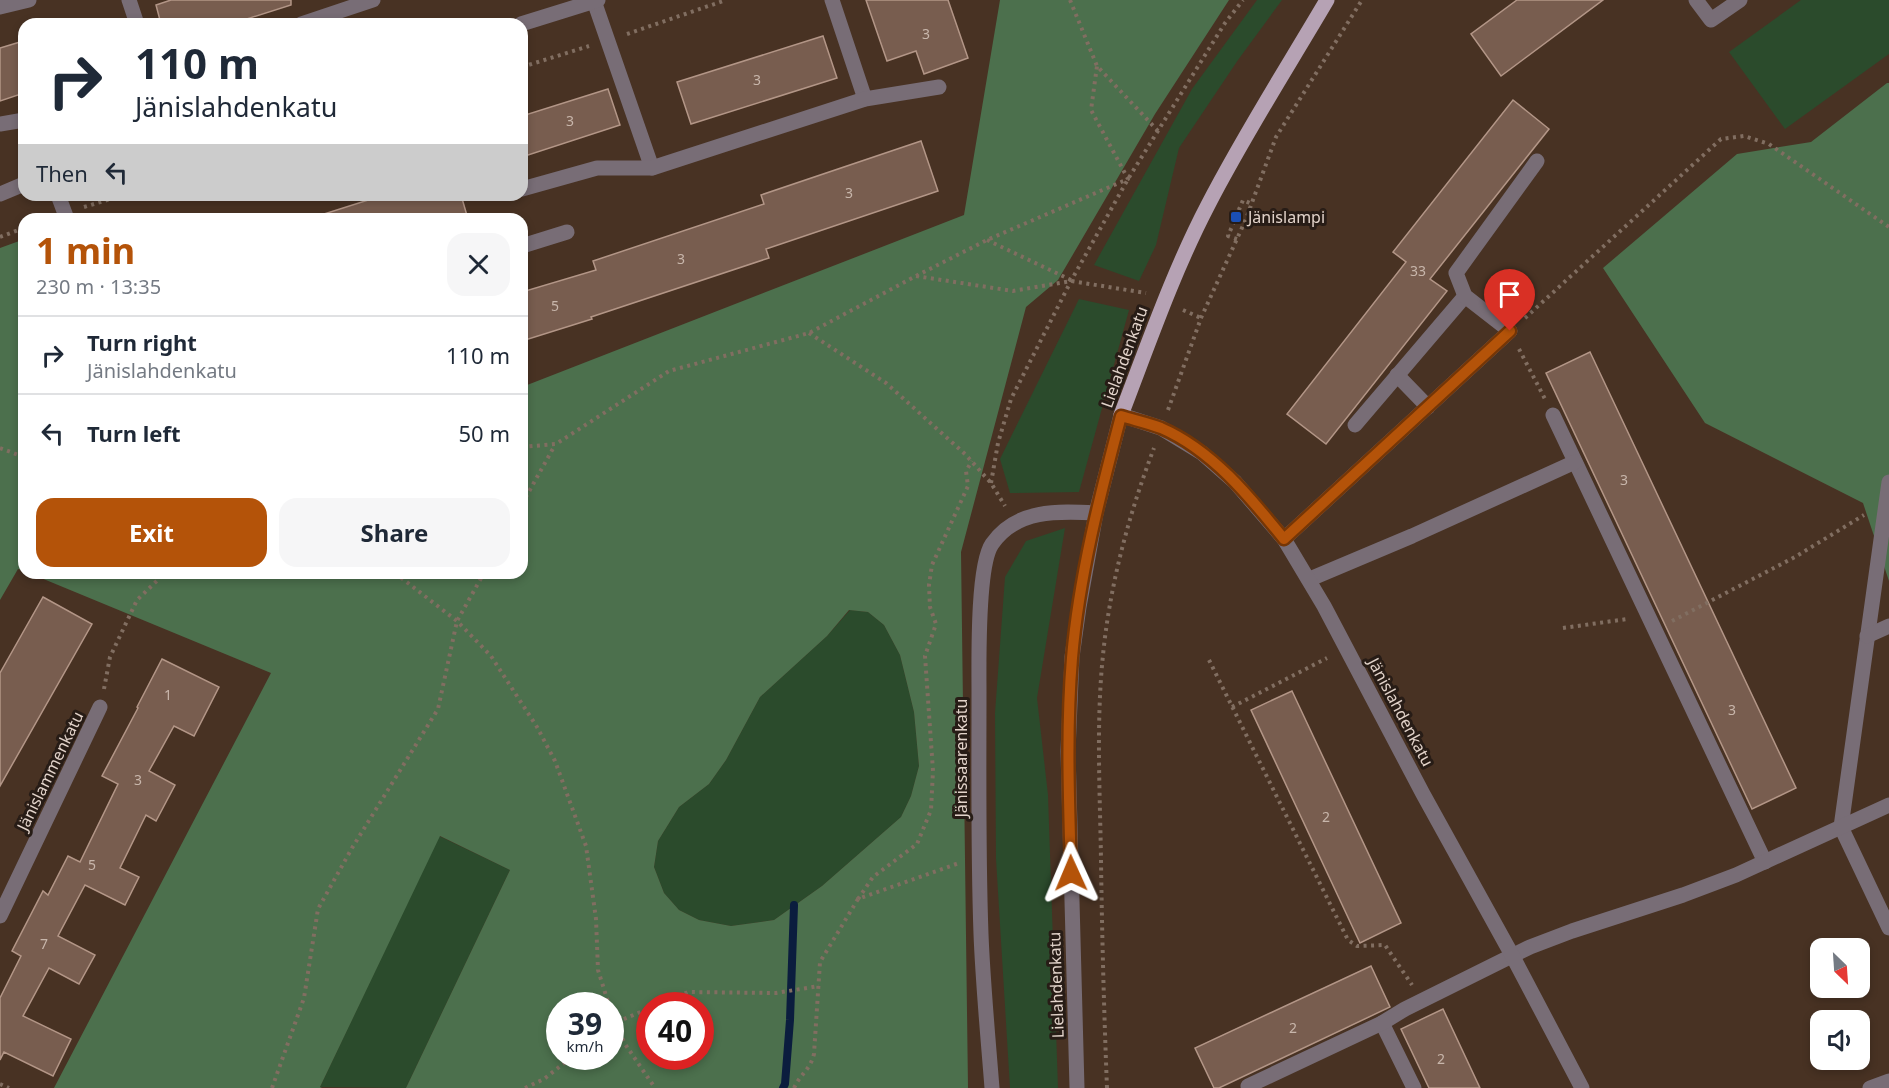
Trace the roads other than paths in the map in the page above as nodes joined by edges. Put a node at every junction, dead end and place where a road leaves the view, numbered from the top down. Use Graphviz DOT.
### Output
graph roads {
  1 [pos="29,0"];
  2 [pos="129,0"];
  3 [pos="373,0"];
  4 [pos="832,0"];
  5 [pos="1328,0"];
  6 [pos="1696,0"];
  7 [pos="1740,0"];
  8 [pos="596,1"];
  9 [pos="0,7"];
  10 [pos="135,18"];
  11 [pos="319,18"];
  12 [pos="528,22"];
  13 [pos="939,87"];
  14 [pos="865,99"];
  15 [pos="18,121"];
  16 [pos="0,124"];
  17 [pos="1537,161"];
  18 [pos="652,168"];
  19 [pos="18,186"];
  20 [pos="528,187"];
  21 [pos="0,194"];
  22 [pos="567,232"];
  23 [pos="528,244"];
  24 [pos="1465,296"];
  25 [pos="1397,375"];
  26 [pos="1428,407"];
  27 [pos="1121,416"];
  28 [pos="1553,416"];
  29 [pos="1354,425"];
  30 [pos="1575,462"];
  31 [pos="1889,482"];
  32 [pos="1096,513"];
  33 [pos="1284,539"];
  34 [pos="1310,579"];
  35 [pos="1889,626"];
  36 [pos="1867,636"];
  37 [pos="100,707"];
  38 [pos="1889,805"];
  39 [pos="1841,826"];
  40 [pos="1765,862"];
  41 [pos="0,916"];
  42 [pos="1889,928"];
  43 [pos="1512,955"];
  44 [pos="1382,1023"];
  45 [pos="1889,1081"];
  46 [pos="1248,1086"];
  47 [pos="992,1088"];
  48 [pos="1077,1088"];
  49 [pos="1414,1088"];
  50 [pos="1582,1088"];
  51 [pos="1870,1088"];
  1 -- 9 [label="street"];
  2 -- 10 [label="street"];
  3 -- 11 [label="street"];
  4 -- 14 [label="street"];
  5 -- 27 [label="main road, Lielahdenkatu"];
  6 -- 7 [label="street"];
  8 -- 12 [label="street"];
  8 -- 18 [label="street"];
  13 -- 14 [label="street"];
  14 -- 18 [label="street"];
  15 -- 16 [label="street"];
  17 -- 24 [label="street"];
  18 -- 20 [label="street"];
  19 -- 21 [label="street"];
  22 -- 23 [label="street"];
  24 -- 25 [label="street"];
  24 -- 26 [label="street"];
  25 -- 26 [label="street"];
  25 -- 29 [label="street"];
  26 -- 33 [label="street"];
  27 -- 32 [label="street, Lielahdenkatu"];
  27 -- 33 [label="street, Jänislahdenkatu"];
  28 -- 30 [label="street"];
  30 -- 34 [label="street"];
  30 -- 40 [label="street"];
  31 -- 36 [label="street"];
  32 -- 47 [label="street, Jänissaarenkatu"];
  32 -- 48 [label="street, Lielahdenkatu"];
  33 -- 34 [label="street, Jänislahdenkatu"];
  34 -- 43 [label="street, Jänislahdenkatu"];
  35 -- 36 [label="street"];
  36 -- 39 [label="street"];
  37 -- 41 [label="street, Jänislammenkatu"];
  38 -- 39 [label="street"];
  39 -- 40 [label="street"];
  39 -- 42 [label="street"];
  40 -- 43 [label="street"];
  43 -- 44 [label="street"];
  43 -- 50 [label="street, Jänislahdenkatu"];
  44 -- 46 [label="street"];
  44 -- 49 [label="street"];
  45 -- 51 [label="street"];
}
